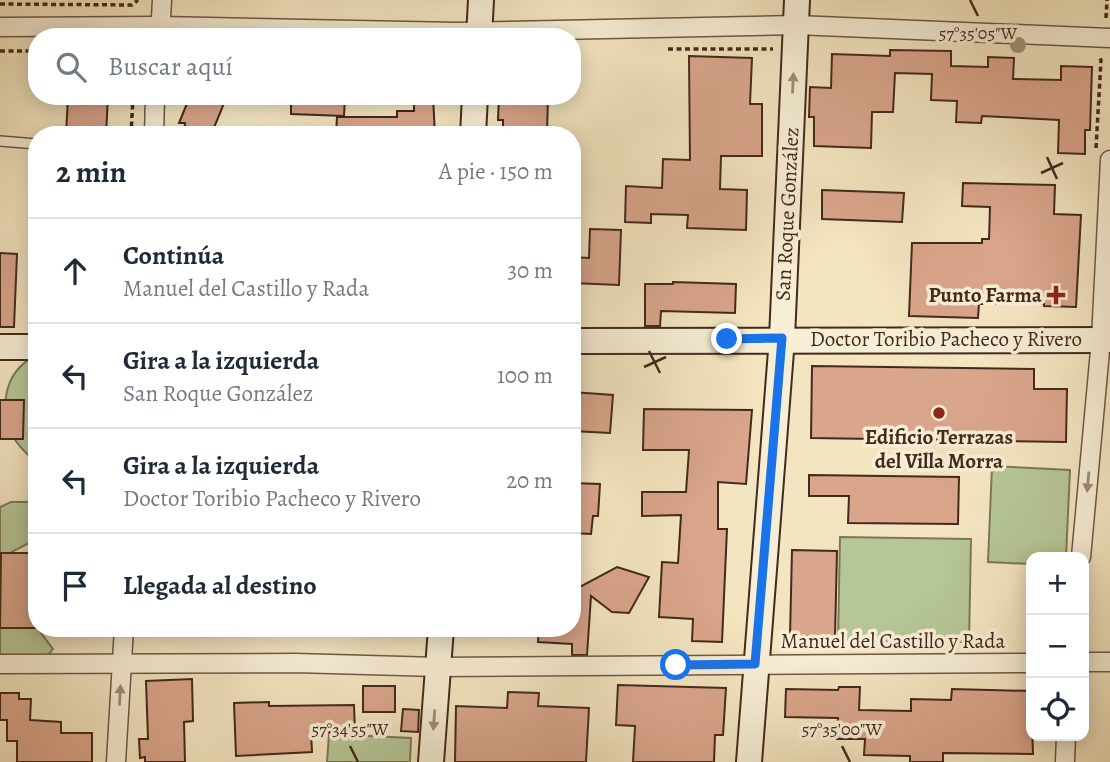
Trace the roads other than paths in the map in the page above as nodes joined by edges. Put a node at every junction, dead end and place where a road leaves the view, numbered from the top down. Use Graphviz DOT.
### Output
graph roads {
  1 [pos="162,0"];
  2 [pos="481,0"];
  3 [pos="797,0"];
  4 [pos="796,25"];
  5 [pos="0,27"];
  6 [pos="40,28"];
  7 [pos="160,28"];
  8 [pos="479,28"];
  9 [pos="581,31"];
  10 [pos="1110,38"];
  11 [pos="155,105"];
  12 [pos="475,105"];
  13 [pos="154,126"];
  14 [pos="473,126"];
  15 [pos="0,141"];
  16 [pos="28,143"];
  17 [pos="1103,157"];
  18 [pos="782,338"];
  19 [pos="1105,340"];
  20 [pos="581,341"];
  21 [pos="0,347"];
  22 [pos="28,347"];
  23 [pos="1082,552"];
  24 [pos="123,637"];
  25 [pos="440,637"];
  26 [pos="1089,662"];
  27 [pos="1110,662"];
  28 [pos="121,663"];
  29 [pos="1026,663"];
  30 [pos="0,664"];
  31 [pos="755,664"];
  32 [pos="438,667"];
  33 [pos="1066,741"];
  34 [pos="116,762"];
  35 [pos="431,762"];
  36 [pos="749,762"];
  37 [pos="1065,762"];
  1 -- 7 [label="street"];
  2 -- 8 [label="street"];
  3 -- 4 [label="street, San Roque González"];
  4 -- 9 [label="street"];
  4 -- 10 [label="street"];
  18 -- 4 [label="street, San Roque González, one-way"];
  5 -- 6 [label="street"];
  11 -- 13 [label="street"];
  12 -- 14 [label="street"];
  15 -- 16 [label="lane"];
  17 -- 19 [label="street"];
  18 -- 19 [label="street, Doctor Toribio Pacheco y Rivero"];
  18 -- 20 [label="street, Doctor Toribio Pacheco y Rivero"];
  18 -- 31 [label="street, San Roque González"];
  19 -- 23 [label="street, one-way"];
  21 -- 22 [label="street"];
  24 -- 28 [label="street"];
  25 -- 32 [label="street"];
  26 -- 27 [label="street"];
  28 -- 30 [label="street, Manuel del Castillo y Rada"];
  28 -- 32 [label="street, Manuel del Castillo y Rada"];
  34 -- 28 [label="street, one-way"];
  29 -- 31 [label="street, Manuel del Castillo y Rada"];
  31 -- 32 [label="street, Manuel del Castillo y Rada"];
  31 -- 36 [label="street, San Roque González"];
  32 -- 35 [label="street, one-way"];
  33 -- 37 [label="street"];
}
